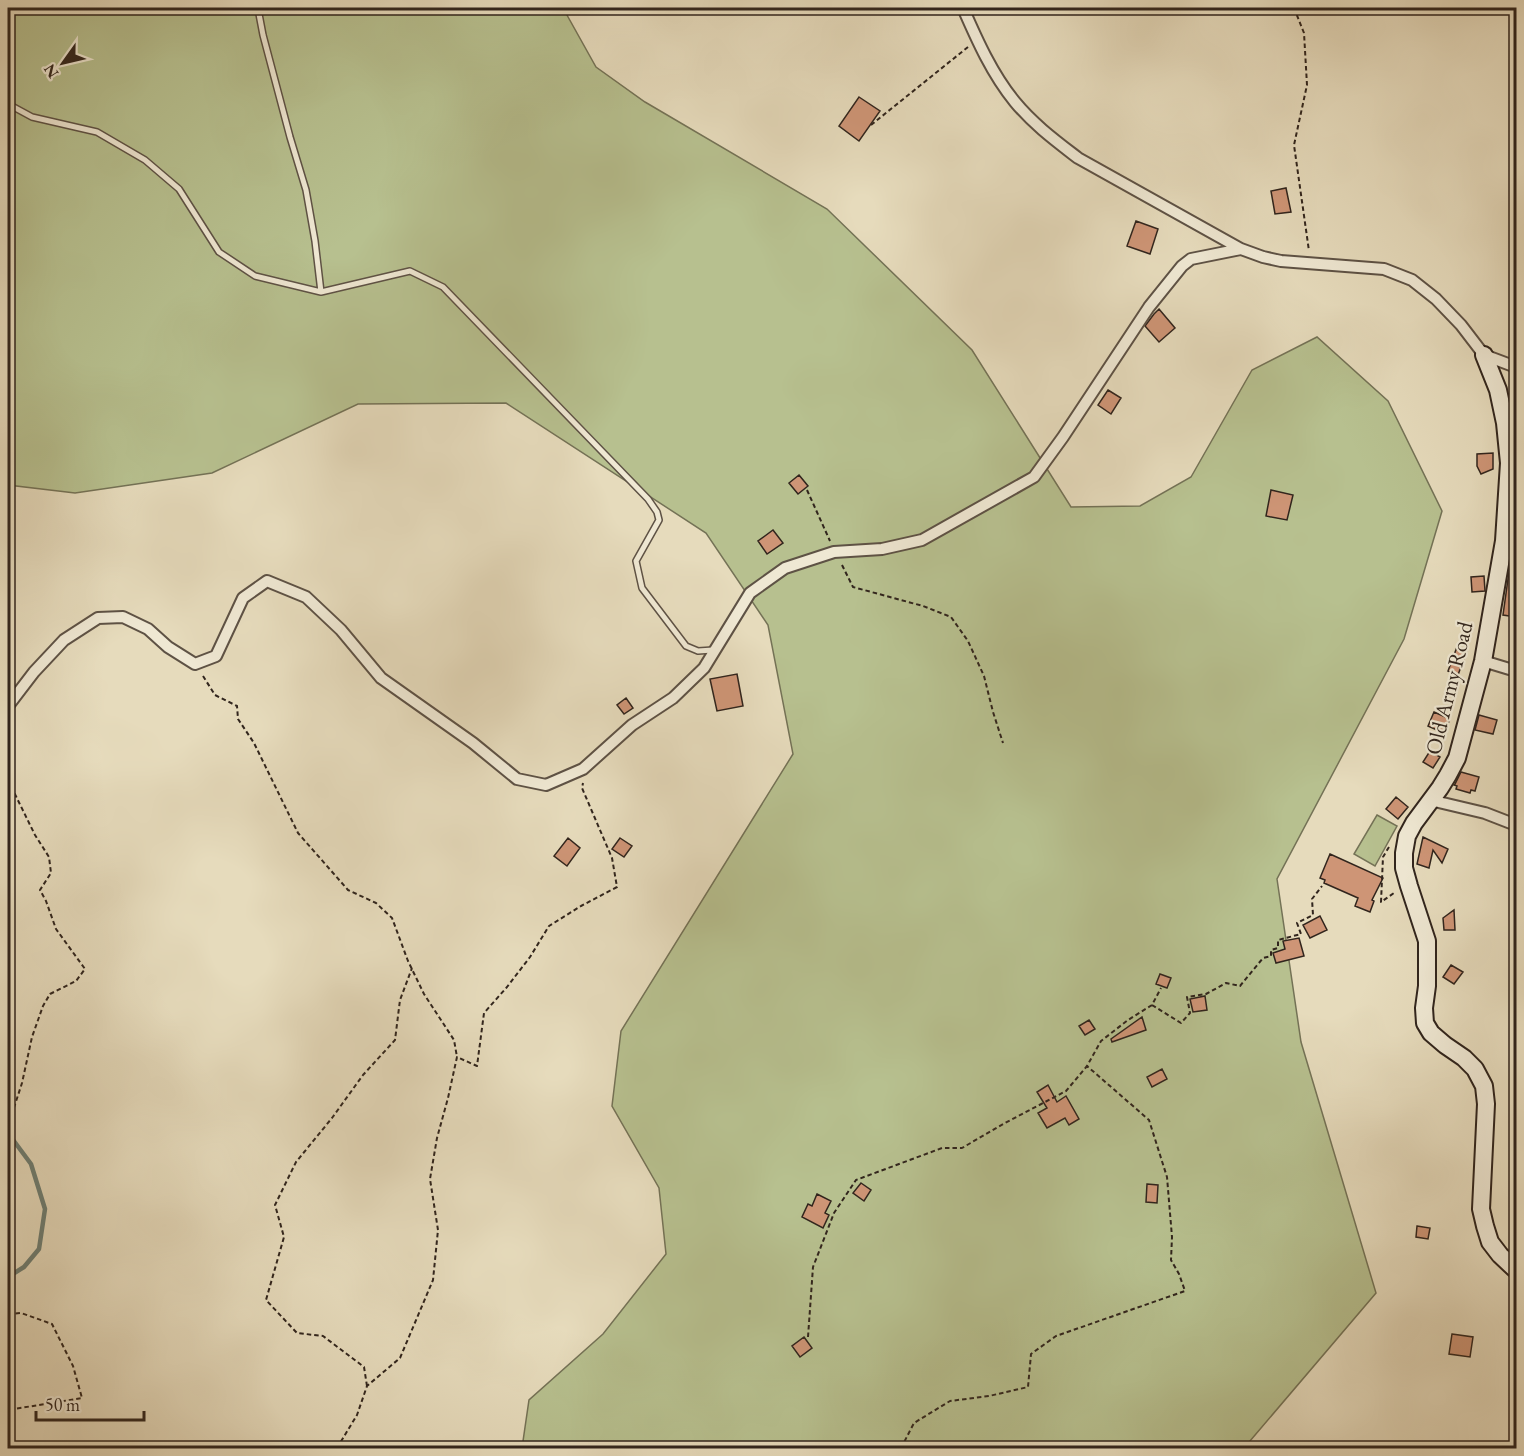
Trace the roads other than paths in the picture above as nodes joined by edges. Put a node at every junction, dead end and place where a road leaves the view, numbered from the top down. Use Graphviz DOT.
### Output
graph roads {
  1 [pos="262,8"];
  2 [pos="963,8"];
  3 [pos="8,104"];
  4 [pos="1241,249"];
  5 [pos="321,292"];
  6 [pos="1484,356"];
  7 [pos="1516,367"];
  8 [pos="714,650"];
  9 [pos="1483,661"];
  10 [pos="1516,671"];
  11 [pos="8,706"];
  12 [pos="1430,800"];
  13 [pos="1516,825"];
  14 [pos="1516,1270"];
  1 -- 5 [label="lane"];
  2 -- 4 [label="street"];
  3 -- 5 [label="lane"];
  4 -- 6 [label="street"];
  4 -- 8 [label="street"];
  5 -- 8 [label="lane"];
  6 -- 7 [label="street"];
  6 -- 9 [label="street, Old Army Road"];
  8 -- 11 [label="street"];
  9 -- 10 [label="street"];
  9 -- 12 [label="street, Old Army Road"];
  12 -- 13 [label="street"];
  12 -- 14 [label="street, Old Army Road"];
}
